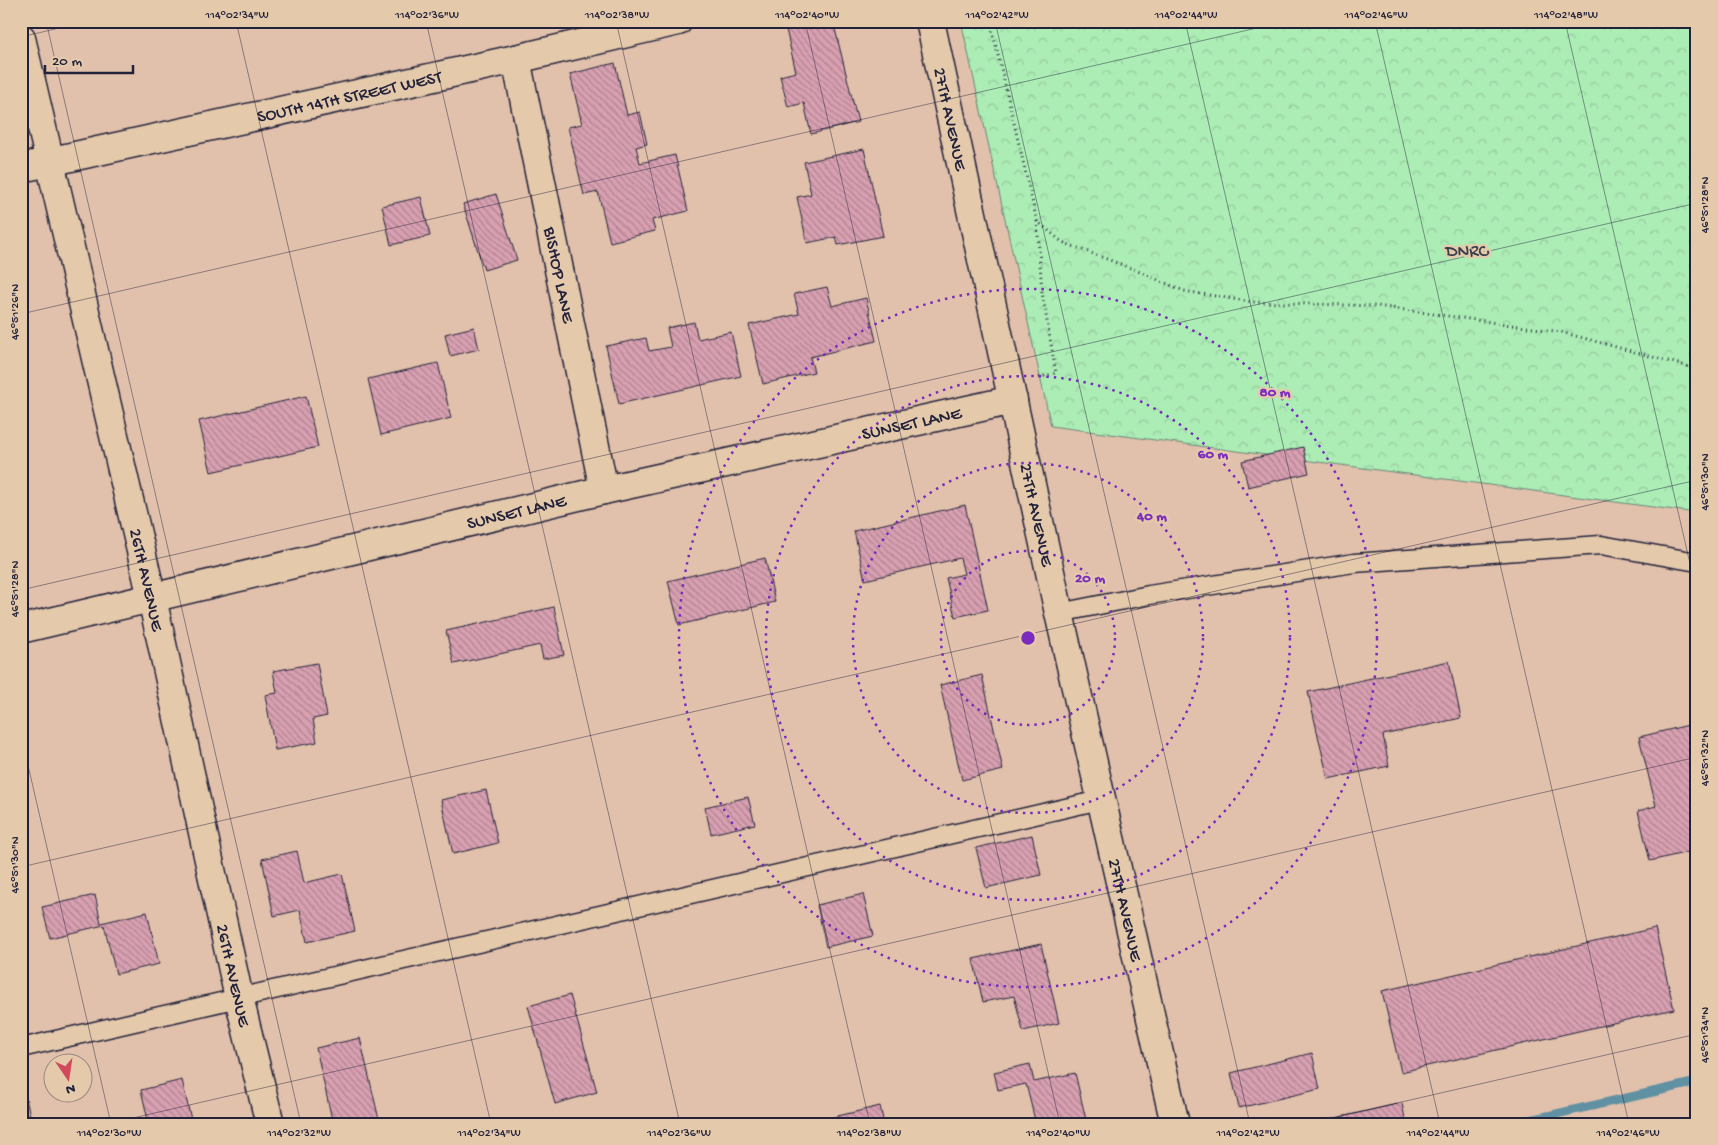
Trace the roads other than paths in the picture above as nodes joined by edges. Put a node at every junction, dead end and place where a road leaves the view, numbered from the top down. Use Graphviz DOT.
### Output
graph roads {
  1 [pos="678,21"];
  2 [pos="930,21"];
  3 [pos="21,38"];
  4 [pos="516,59"];
  5 [pos="50,162"];
  6 [pos="21,168"];
  7 [pos="1011,393"];
  8 [pos="604,490"];
  9 [pos="1697,562"];
  10 [pos="152,598"];
  11 [pos="1059,613"];
  12 [pos="21,629"];
  13 [pos="1100,800"];
  14 [pos="239,998"];
  15 [pos="21,1048"];
  16 [pos="270,1124"];
  17 [pos="1175,1124"];
  1 -- 4 [label="street, SOUTH 14TH STREET WEST"];
  2 -- 7 [label="street, 27TH AVENUE"];
  3 -- 5 [label="street, 26TH AVENUE"];
  4 -- 5 [label="street, SOUTH 14TH STREET WEST"];
  4 -- 8 [label="street, BISHOP LANE"];
  5 -- 6 [label="street, SOUTH 14TH STREET WEST"];
  5 -- 10 [label="street, 26TH AVENUE"];
  7 -- 8 [label="street, SUNSET LANE"];
  7 -- 11 [label="street, 27TH AVENUE"];
  8 -- 10 [label="street, SUNSET LANE"];
  9 -- 11 [label="lane"];
  10 -- 12 [label="street, SUNSET LANE"];
  10 -- 14 [label="street, 26TH AVENUE"];
  11 -- 13 [label="street, 27TH AVENUE"];
  13 -- 14 [label="lane"];
  13 -- 17 [label="street, 27TH AVENUE"];
  14 -- 15 [label="lane"];
  14 -- 16 [label="street, 26TH AVENUE"];
}
